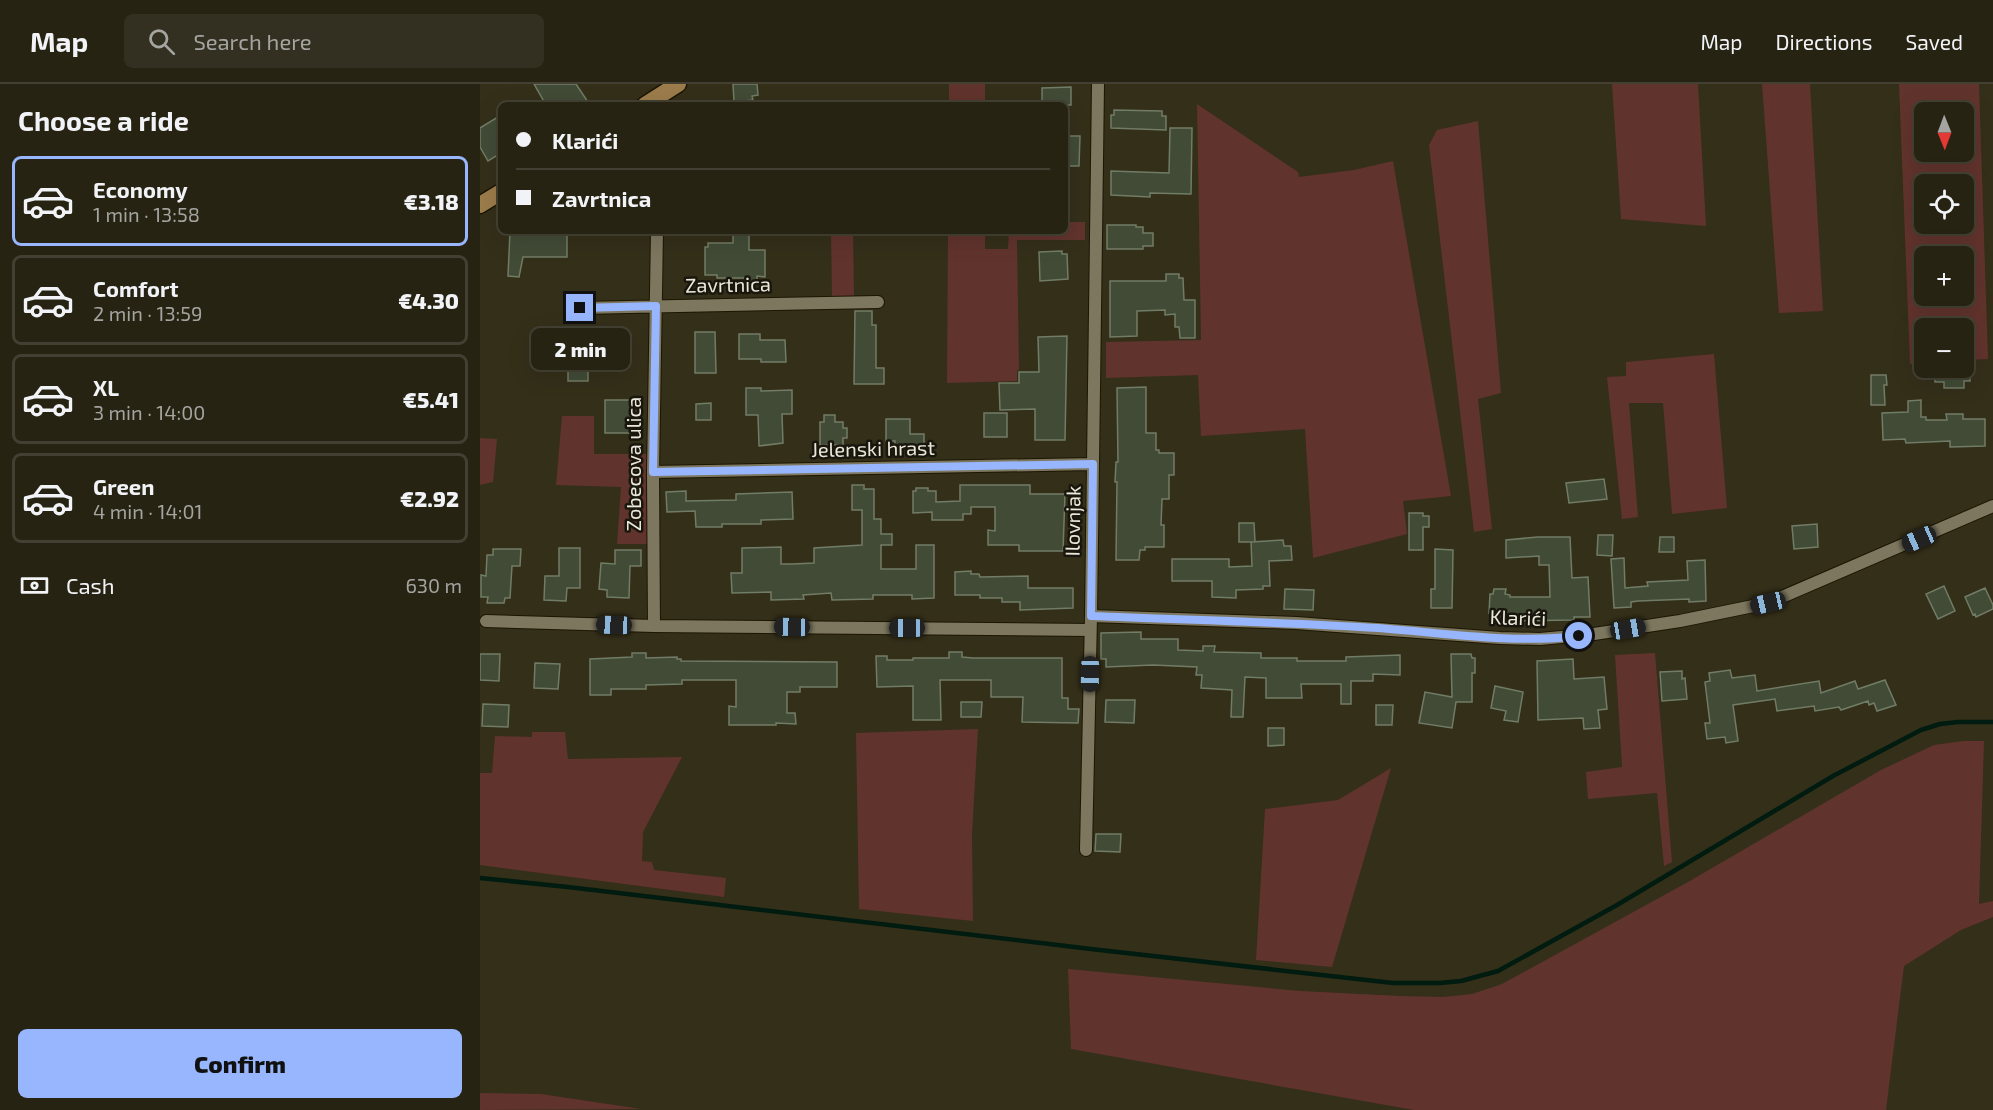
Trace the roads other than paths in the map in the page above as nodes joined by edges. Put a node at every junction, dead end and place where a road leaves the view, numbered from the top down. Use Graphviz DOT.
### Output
graph roads {
  1 [pos="678,84"];
  2 [pos="1098,84"];
  3 [pos="650,102"];
  4 [pos="498,194"];
  5 [pos="480,205"];
  6 [pos="657,234"];
  7 [pos="878,302"];
  8 [pos="656,306"];
  9 [pos="580,308"];
  10 [pos="1093,464"];
  11 [pos="653,472"];
  12 [pos="1993,506"];
  13 [pos="1091,616"];
  14 [pos="486,621"];
  15 [pos="654,626"];
  16 [pos="1090,630"];
  17 [pos="1086,850"];
  1 -- 3 [label="main road"];
  2 -- 10 [label="street, Ilovnjak"];
  4 -- 5 [label="main road"];
  6 -- 8 [label="street, Zobecova ulica"];
  7 -- 8 [label="street, Zavrtnica"];
  8 -- 9 [label="street, Zavrtnica"];
  8 -- 11 [label="street, Zobecova ulica"];
  10 -- 11 [label="street, Jelenski hrast"];
  10 -- 13 [label="street, Ilovnjak"];
  11 -- 15 [label="street, Zobecova ulica"];
  12 -- 13 [label="street, Klarići"];
  13 -- 16 [label="street, Ilovnjak"];
  14 -- 15 [label="street"];
  15 -- 16 [label="street"];
  16 -- 17 [label="street, Ilovnjak"];
}
